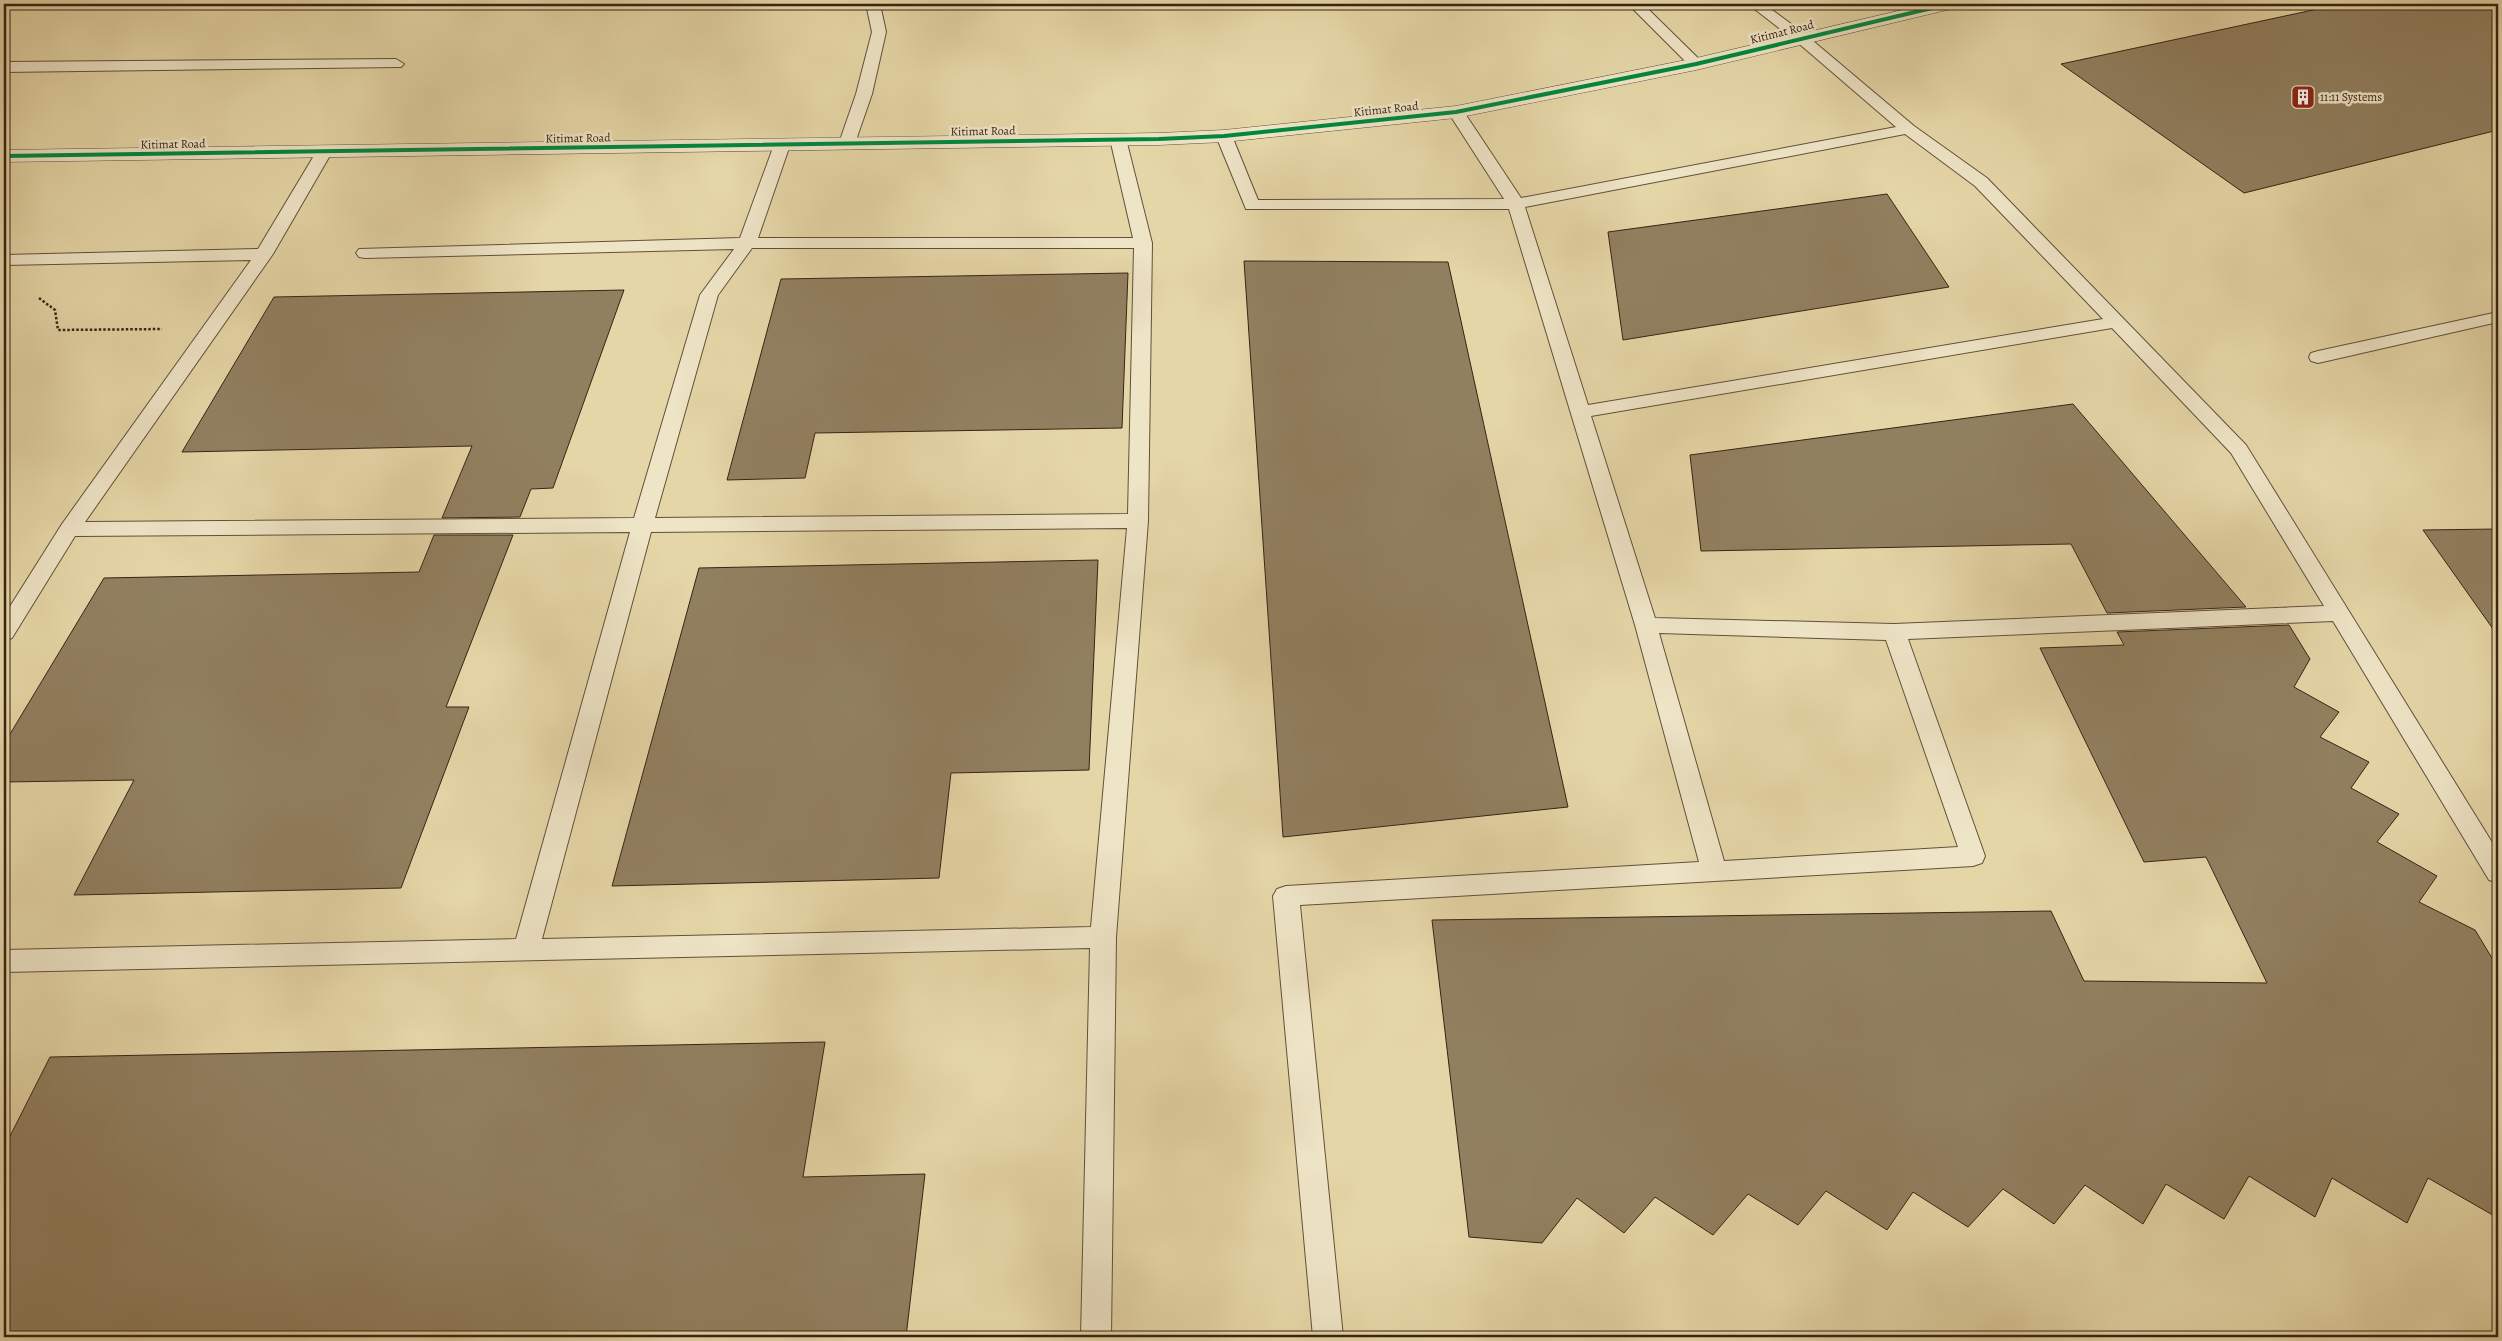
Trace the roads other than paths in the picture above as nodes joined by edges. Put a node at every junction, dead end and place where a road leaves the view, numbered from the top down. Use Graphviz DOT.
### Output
graph roads {
  1 [pos="873,4"];
  2 [pos="1635,4"];
  3 [pos="1755,4"];
  4 [pos="1949,4"];
  5 [pos="1801,38"];
  6 [pos="396,64"];
  7 [pos="1696,64"];
  8 [pos="4,66"];
  9 [pos="1456,112"];
  10 [pos="1908,129"];
  11 [pos="1224,136"];
  12 [pos="1118,139"];
  13 [pos="847,144"];
  14 [pos="782,145"];
  15 [pos="324,152"];
  16 [pos="4,156"];
  17 [pos="1516,204"];
  18 [pos="747,242"];
  19 [pos="1143,243"];
  20 [pos="365,253"];
  21 [pos="264,254"];
  22 [pos="4,260"];
  23 [pos="2498,317"];
  24 [pos="2117,322"];
  25 [pos="2318,357"];
  26 [pos="1580,412"];
  27 [pos="1138,522"];
  28 [pos="643,524"];
  29 [pos="69,529"];
  30 [pos="2340,613"];
  31 [pos="1646,625"];
  32 [pos="1894,632"];
  33 [pos="4,633"];
  34 [pos="1714,871"];
  35 [pos="2498,873"];
  36 [pos="1102,937"];
  37 [pos="526,949"];
  38 [pos="4,961"];
  39 [pos="1096,1337"];
  40 [pos="1328,1337"];
  1 -- 13 [label="lane"];
  2 -- 7 [label="lane"];
  3 -- 5 [label="lane"];
  4 -- 5 [label="street, Kitimat Road"];
  5 -- 7 [label="street, Kitimat Road"];
  5 -- 10 [label="lane"];
  6 -- 8 [label="lane"];
  7 -- 9 [label="street, Kitimat Road"];
  9 -- 11 [label="street, Kitimat Road"];
  9 -- 17 [label="lane"];
  10 -- 17 [label="lane"];
  10 -- 24 [label="lane"];
  11 -- 12 [label="street, Kitimat Road"];
  11 -- 17 [label="lane"];
  12 -- 13 [label="street, Kitimat Road"];
  12 -- 19 [label="lane"];
  13 -- 14 [label="street, Kitimat Road"];
  14 -- 15 [label="street, Kitimat Road"];
  14 -- 18 [label="lane"];
  15 -- 16 [label="street, Kitimat Road"];
  15 -- 21 [label="lane"];
  17 -- 26 [label="lane"];
  18 -- 19 [label="lane"];
  18 -- 20 [label="lane"];
  18 -- 28 [label="lane"];
  19 -- 27 [label="lane"];
  21 -- 22 [label="lane"];
  21 -- 29 [label="lane"];
  23 -- 25 [label="lane"];
  24 -- 26 [label="lane"];
  24 -- 30 [label="lane"];
  26 -- 31 [label="lane"];
  27 -- 28 [label="lane"];
  27 -- 36 [label="lane"];
  28 -- 29 [label="lane"];
  28 -- 37 [label="lane"];
  29 -- 33 [label="lane"];
  30 -- 32 [label="lane"];
  30 -- 35 [label="lane"];
  31 -- 32 [label="lane"];
  31 -- 34 [label="lane"];
  32 -- 34 [label="lane"];
  34 -- 40 [label="lane"];
  36 -- 37 [label="lane"];
  36 -- 39 [label="lane"];
  37 -- 38 [label="lane"];
}
